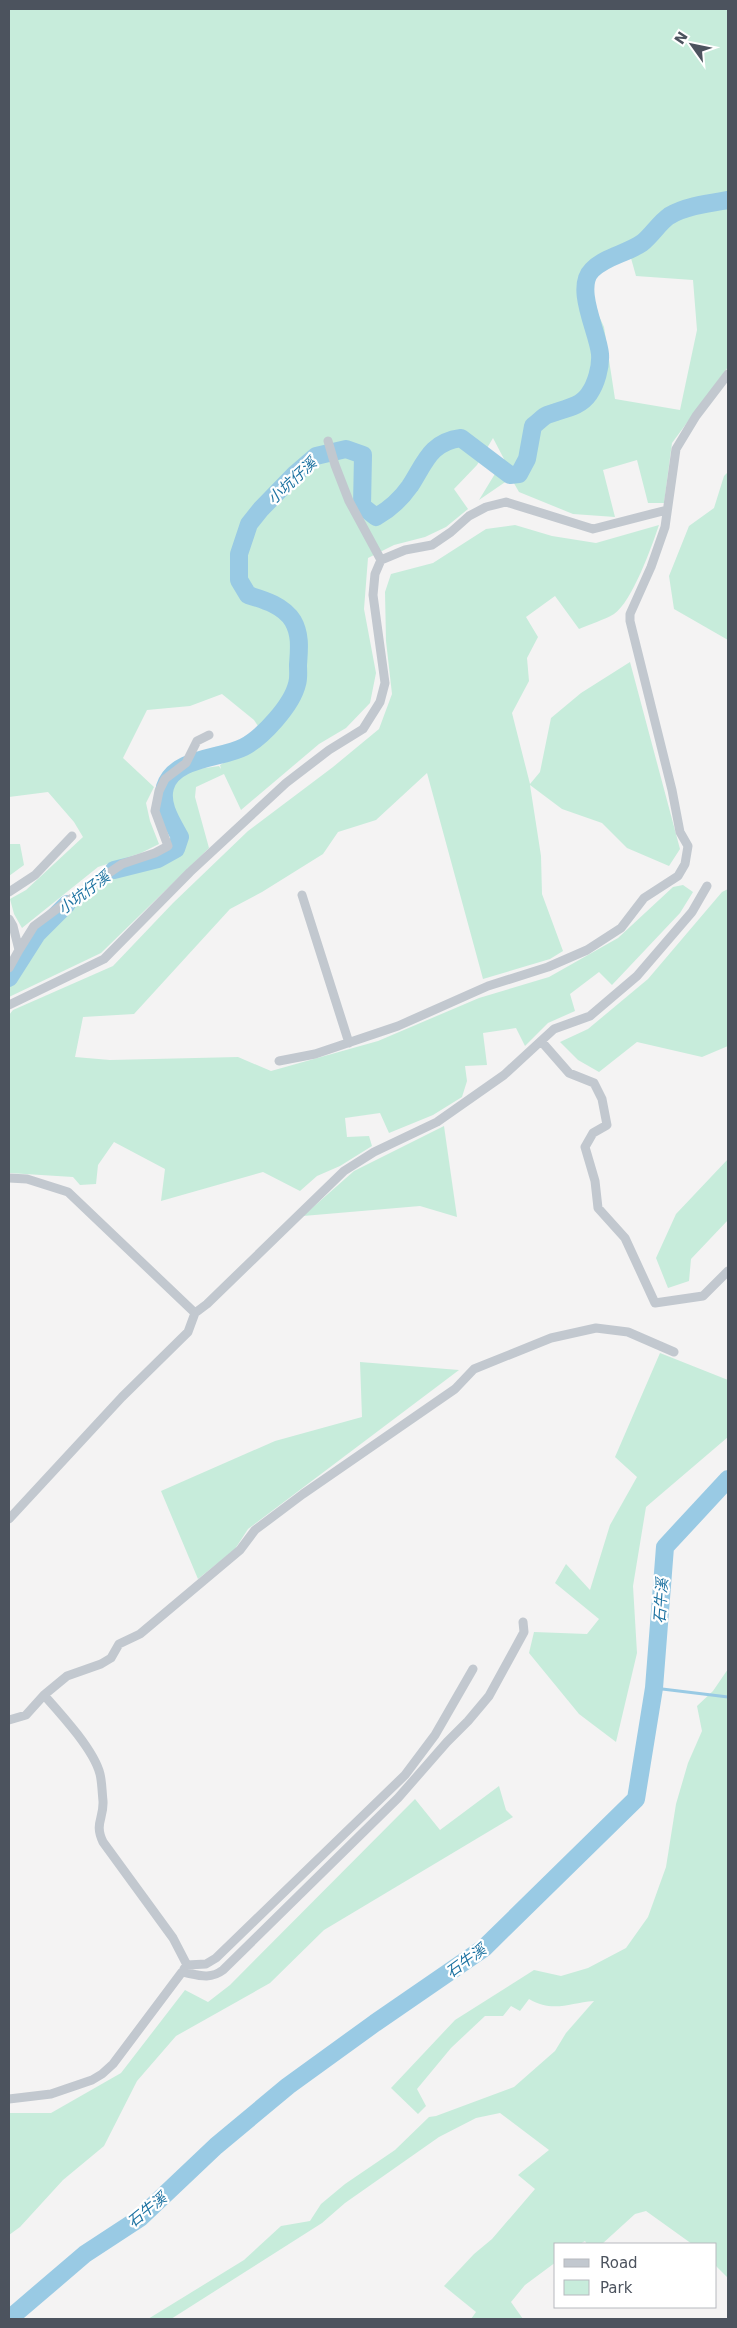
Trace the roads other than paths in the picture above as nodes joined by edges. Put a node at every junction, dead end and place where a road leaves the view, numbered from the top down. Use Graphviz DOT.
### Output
graph roads {
  1 [pos="728,374"];
  2 [pos="328,443"];
  3 [pos="667,510"];
  4 [pos="381,560"];
  5 [pos="210,735"];
  6 [pos="72,836"];
  7 [pos="707,886"];
  8 [pos="9,892"];
  9 [pos="302,895"];
  10 [pos="9,919"];
  11 [pos="19,950"];
  12 [pos="9,968"];
  13 [pos="9,1005"];
  14 [pos="541,1041"];
  15 [pos="349,1042"];
  16 [pos="279,1061"];
  17 [pos="9,1178"];
  18 [pos="728,1271"];
  19 [pos="196,1313"];
  20 [pos="674,1352"];
  21 [pos="9,1519"];
  22 [pos="523,1622"];
  23 [pos="473,1669"];
  24 [pos="44,1694"];
  25 [pos="9,1720"];
  26 [pos="185,1968"];
  27 [pos="9,2100"];
  1 -- 3 [label="street"];
  2 -- 4 [label="street"];
  3 -- 4 [label="street"];
  3 -- 15 [label="street"];
  4 -- 13 [label="street"];
  5 -- 11 [label="street"];
  6 -- 8 [label="street"];
  7 -- 14 [label="street"];
  9 -- 15 [label="street"];
  10 -- 11 [label="street"];
  11 -- 12 [label="street"];
  14 -- 18 [label="street"];
  14 -- 19 [label="street"];
  15 -- 16 [label="street"];
  17 -- 19 [label="street"];
  19 -- 21 [label="street"];
  20 -- 24 [label="street"];
  22 -- 26 [label="street"];
  23 -- 26 [label="street"];
  24 -- 25 [label="street"];
  24 -- 26 [label="street"];
  26 -- 27 [label="street"];
}
